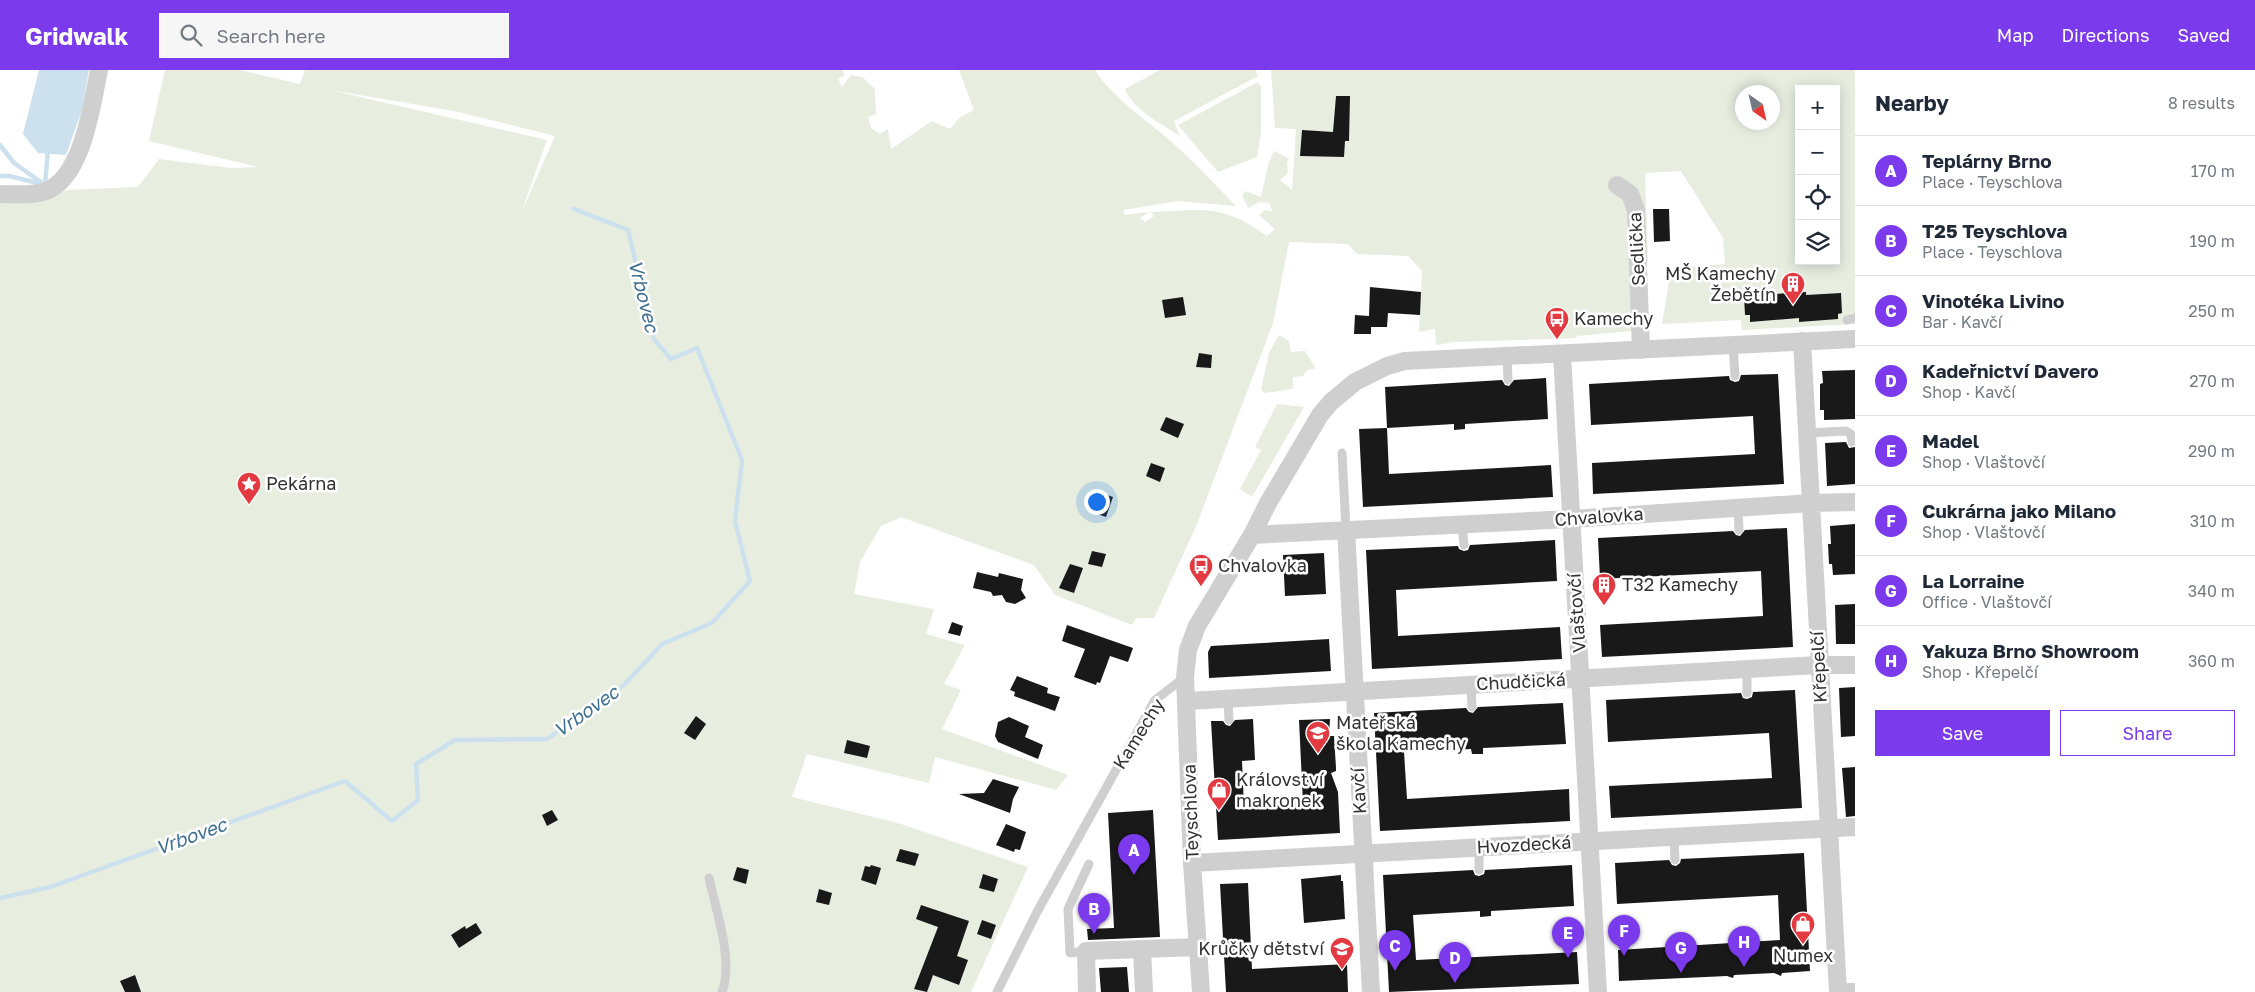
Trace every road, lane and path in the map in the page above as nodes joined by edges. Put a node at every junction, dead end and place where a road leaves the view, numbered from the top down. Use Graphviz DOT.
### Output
graph roads {
  1 [pos="99,70"];
  2 [pos="1617,185"];
  3 [pos="0,194"];
  4 [pos="1855,339"];
  5 [pos="1802,341"];
  6 [pos="1733,345"];
  7 [pos="1641,350"];
  8 [pos="1562,354"];
  9 [pos="1507,356"];
  10 [pos="1735,376"];
  11 [pos="1508,380"];
  12 [pos="1807,433"];
  13 [pos="1852,442"];
  14 [pos="1342,453"];
  15 [pos="1855,502"];
  16 [pos="1810,503"];
  17 [pos="1738,508"];
  18 [pos="1571,519"];
  19 [pos="1462,524"];
  20 [pos="1346,529"];
  21 [pos="1739,530"];
  22 [pos="1252,535"];
  23 [pos="1464,545"];
  24 [pos="1819,665"];
  25 [pos="1855,665"];
  26 [pos="1747,669"];
  27 [pos="1185,677"];
  28 [pos="1581,679"];
  29 [pos="1471,684"];
  30 [pos="1354,690"];
  31 [pos="1747,693"];
  32 [pos="1228,698"];
  33 [pos="1187,701"];
  34 [pos="1472,707"];
  35 [pos="1229,720"];
  36 [pos="1855,827"];
  37 [pos="1828,829"];
  38 [pos="1674,837"];
  39 [pos="1590,841"];
  40 [pos="1479,847"];
  41 [pos="1362,853"];
  42 [pos="1675,860"];
  43 [pos="1192,863"];
  44 [pos="1089,864"];
  45 [pos="1480,870"];
  46 [pos="709,878"];
  47 [pos="1199,946"];
  48 [pos="1142,949"];
  49 [pos="1086,951"];
  50 [pos="722,992"];
  51 [pos="997,992"];
  52 [pos="1088,992"];
  53 [pos="1144,992"];
  54 [pos="1201,992"];
  55 [pos="1371,992"];
  56 [pos="1598,992"];
  57 [pos="1838,992"];
  58 [pos="1849,992"];
  59 [pos="1855,992"];
  1 -- 3 [label="street"];
  2 -- 7 [label="street, Sedlička"];
  4 -- 5 [label="street"];
  5 -- 6 [label="street"];
  5 -- 12 [label="street, Křepelčí"];
  6 -- 7 [label="street"];
  6 -- 10 [label="lane"];
  7 -- 8 [label="street"];
  8 -- 9 [label="street"];
  8 -- 18 [label="street, Vlaštovčí"];
  9 -- 11 [label="lane"];
  9 -- 22 [label="street"];
  12 -- 13 [label="lane"];
  12 -- 16 [label="street, Křepelčí"];
  14 -- 20 [label="lane"];
  15 -- 16 [label="street, Chvalovka"];
  16 -- 17 [label="street, Chvalovka"];
  16 -- 24 [label="street, Křepelčí"];
  17 -- 18 [label="street, Chvalovka"];
  17 -- 21 [label="lane"];
  18 -- 19 [label="street, Chvalovka"];
  18 -- 28 [label="street, Vlaštovčí"];
  19 -- 20 [label="street, Chvalovka"];
  19 -- 23 [label="lane"];
  20 -- 22 [label="street, Chvalovka"];
  20 -- 30 [label="street, Kavčí"];
  22 -- 27 [label="street"];
  24 -- 25 [label="street, Chudčická"];
  24 -- 26 [label="street, Chudčická"];
  24 -- 37 [label="street, Křepelčí"];
  26 -- 28 [label="street, Chudčická"];
  26 -- 31 [label="lane"];
  27 -- 33 [label="street, Teyschlova"];
  27 -- 51 [label="lane, Kamechy"];
  28 -- 29 [label="street, Chudčická"];
  28 -- 39 [label="street, Vlaštovčí"];
  29 -- 30 [label="street, Chudčická"];
  29 -- 34 [label="lane"];
  30 -- 32 [label="street, Chudčická"];
  30 -- 41 [label="street, Kavčí"];
  32 -- 33 [label="street, Chudčická"];
  32 -- 35 [label="lane"];
  33 -- 43 [label="street, Teyschlova"];
  36 -- 37 [label="street, Hvozdecká"];
  37 -- 38 [label="street, Hvozdecká"];
  37 -- 57 [label="street, Křepelčí"];
  38 -- 39 [label="street, Hvozdecká"];
  38 -- 42 [label="lane"];
  39 -- 40 [label="street, Hvozdecká"];
  39 -- 56 [label="street, Vlaštovčí"];
  40 -- 41 [label="street, Hvozdecká"];
  40 -- 45 [label="lane"];
  41 -- 43 [label="street, Hvozdecká"];
  41 -- 55 [label="street, Kavčí"];
  43 -- 47 [label="street, Teyschlova"];
  44 -- 49 [label="lane"];
  46 -- 50 [label="lane"];
  47 -- 48 [label="street"];
  47 -- 54 [label="street, Teyschlova"];
  48 -- 49 [label="street"];
  48 -- 53 [label="street"];
  49 -- 52 [label="street"];
  58 -- 59 [label="street"];
}
